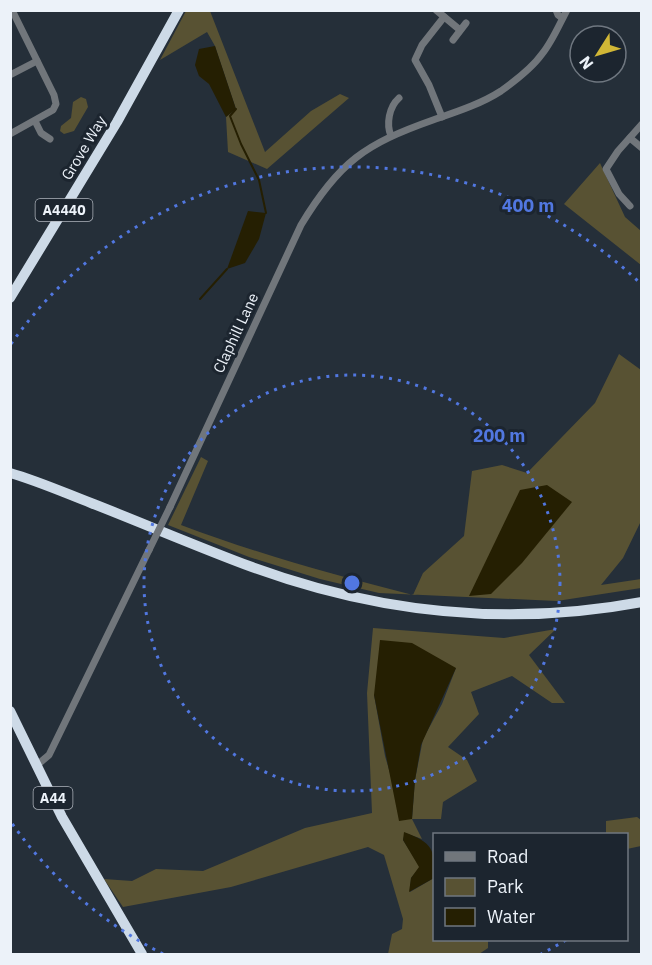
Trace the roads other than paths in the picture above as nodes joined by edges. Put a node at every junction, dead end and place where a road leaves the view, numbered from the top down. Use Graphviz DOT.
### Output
graph roads {
  1 [pos="12,10"];
  2 [pos="179,10"];
  3 [pos="436,10"];
  4 [pos="556,10"];
  5 [pos="567,10"];
  6 [pos="444,17"];
  7 [pos="562,18"];
  8 [pos="466,23"];
  9 [pos="460,30"];
  10 [pos="453,40"];
  11 [pos="37,61"];
  12 [pos="10,75"];
  13 [pos="399,98"];
  14 [pos="442,117"];
  15 [pos="35,121"];
  16 [pos="641,125"];
  17 [pos="10,134"];
  18 [pos="391,136"];
  19 [pos="630,138"];
  20 [pos="50,139"];
  21 [pos="642,148"];
  22 [pos="630,206"];
  23 [pos="10,298"];
  24 [pos="10,465"];
  25 [pos="10,473"];
  26 [pos="27,478"];
  27 [pos="642,602"];
  28 [pos="10,711"];
  29 [pos="36,766"];
  30 [pos="142,954"];
  1 -- 11 [label="street"];
  2 -- 23 [label="highway, Grove Way / A4440"];
  3 -- 6 [label="street"];
  4 -- 7 [label="street"];
  5 -- 7 [label="street, Claphill Lane"];
  6 -- 9 [label="street"];
  6 -- 14 [label="street"];
  7 -- 14 [label="street, Claphill Lane"];
  8 -- 9 [label="street"];
  9 -- 10 [label="street"];
  11 -- 12 [label="street"];
  11 -- 15 [label="street"];
  13 -- 18 [label="street"];
  14 -- 18 [label="street, Claphill Lane"];
  15 -- 17 [label="street"];
  15 -- 20 [label="street"];
  16 -- 19 [label="street"];
  18 -- 29 [label="street, Claphill Lane, bridge"];
  19 -- 21 [label="street"];
  19 -- 22 [label="street"];
  24 -- 26 [label="highway"];
  25 -- 26 [label="highway"];
  26 -- 27 [label="highway"];
  28 -- 29 [label="highway, A44"];
  29 -- 30 [label="highway, A44"];
}
